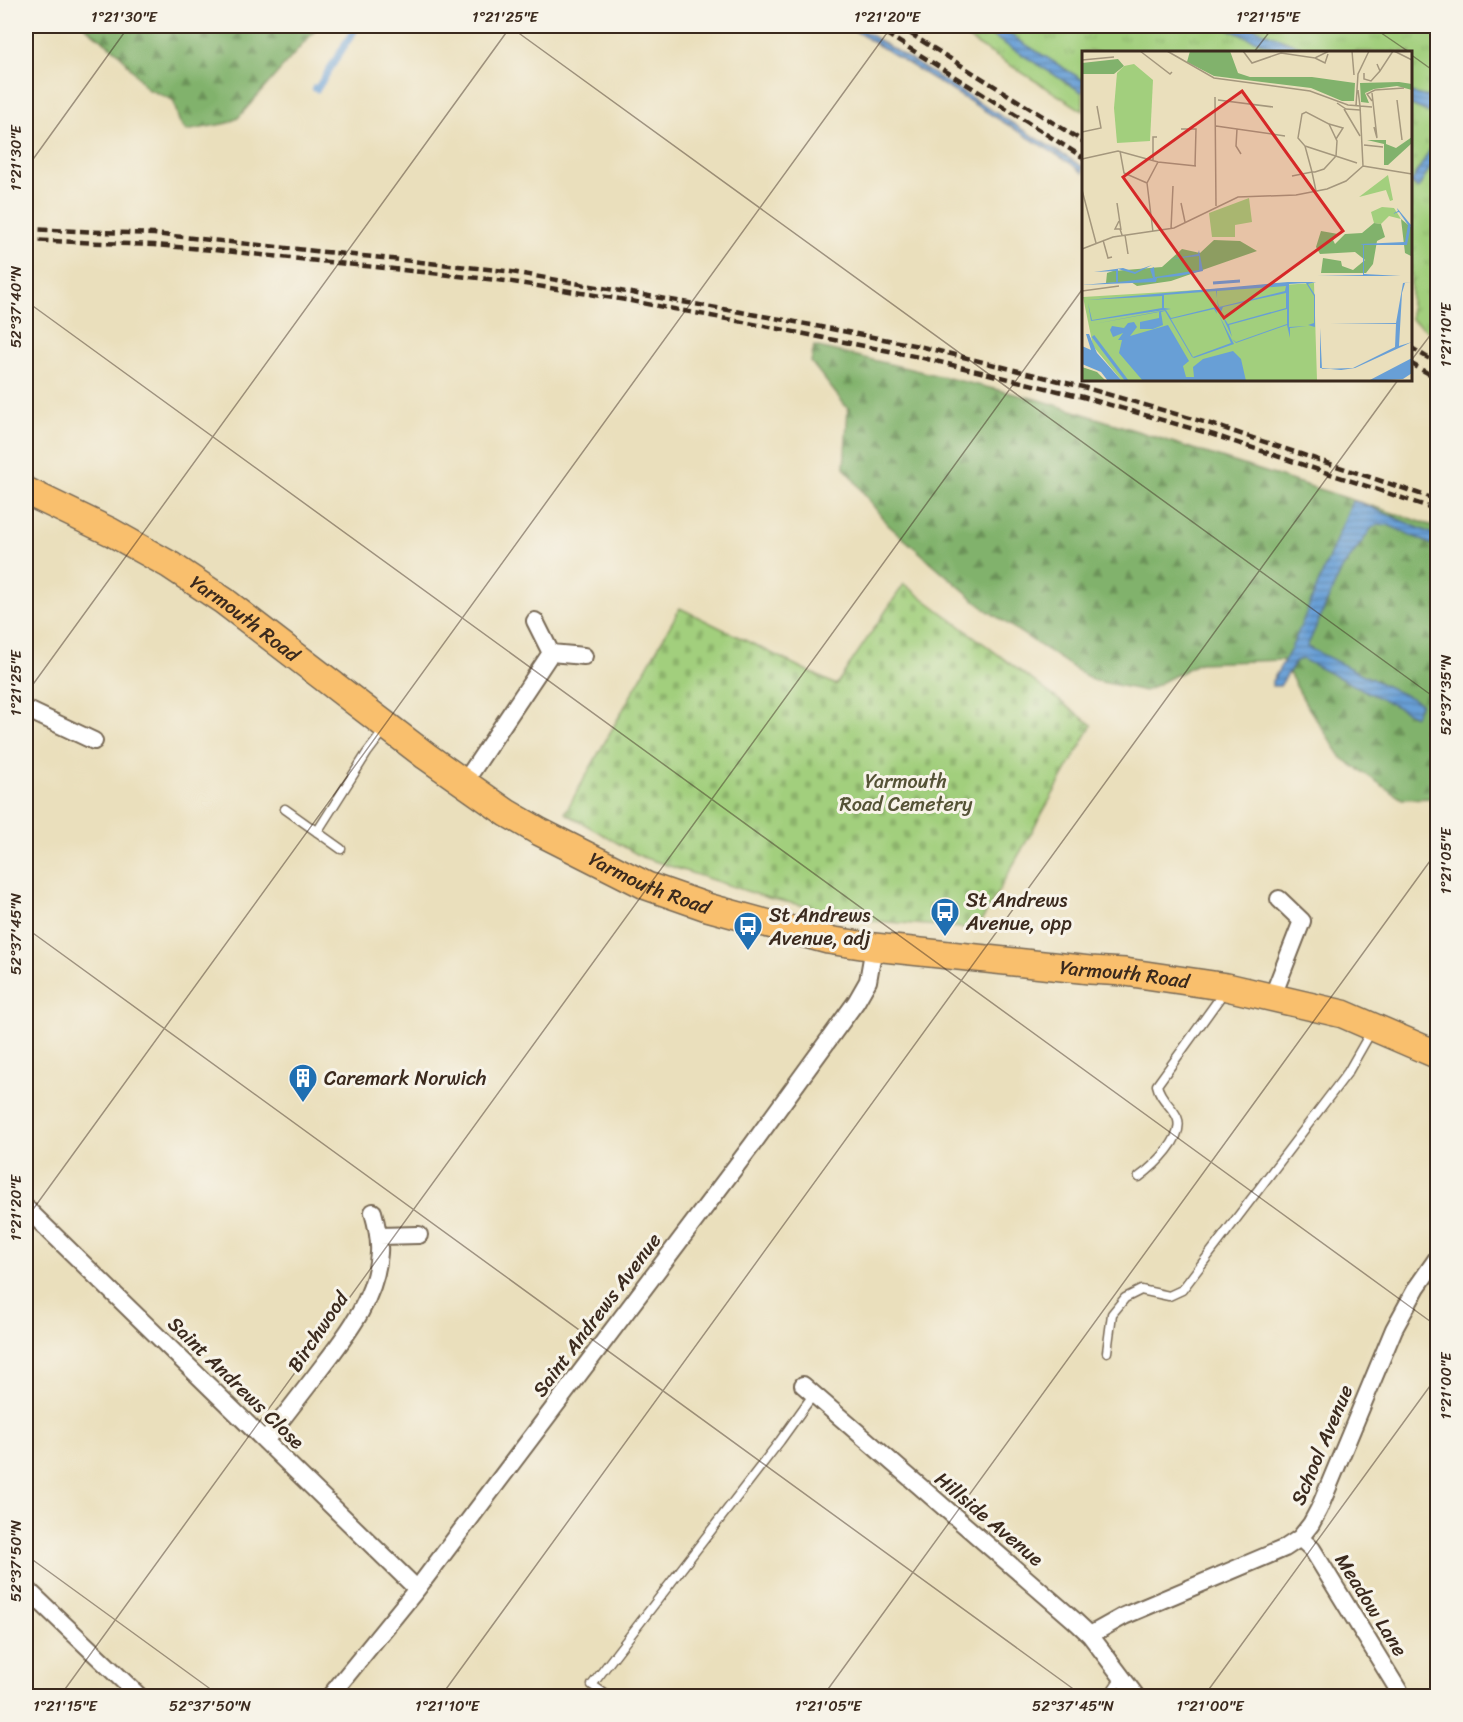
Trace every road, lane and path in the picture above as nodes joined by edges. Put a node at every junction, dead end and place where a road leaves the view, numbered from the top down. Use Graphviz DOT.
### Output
graph roads {
  1 [pos="26,491"];
  2 [pos="535,621"];
  3 [pos="551,653"];
  4 [pos="584,656"];
  5 [pos="26,709"];
  6 [pos="388,725"];
  7 [pos="94,741"];
  8 [pos="464,783"];
  9 [pos="285,809"];
  10 [pos="317,832"];
  11 [pos="342,849"];
  12 [pos="1279,899"];
  13 [pos="874,947"];
  14 [pos="1227,987"];
  15 [pos="1272,998"];
  16 [pos="1374,1027"];
  17 [pos="1437,1054"];
  18 [pos="1139,1177"];
  19 [pos="26,1208"];
  20 [pos="374,1212"];
  21 [pos="419,1235"];
  22 [pos="379,1236"];
  23 [pos="1437,1257"];
  24 [pos="1107,1352"];
  25 [pos="808,1390"];
  26 [pos="265,1441"];
  27 [pos="1300,1538"];
  28 [pos="26,1588"];
  29 [pos="417,1588"];
  30 [pos="1090,1635"];
  31 [pos="1121,1677"];
  32 [pos="139,1696"];
  33 [pos="330,1696"];
  34 [pos="608,1696"];
  35 [pos="1108,1696"];
  36 [pos="1136,1696"];
  37 [pos="1402,1696"];
  1 -- 6 [label="main road, Yarmouth Road"];
  2 -- 3 [label="street"];
  3 -- 4 [label="street"];
  3 -- 8 [label="street"];
  5 -- 7 [label="street"];
  6 -- 8 [label="main road, Yarmouth Road"];
  6 -- 10 [label="lane"];
  8 -- 13 [label="main road, Yarmouth Road"];
  9 -- 10 [label="lane"];
  10 -- 11 [label="lane"];
  12 -- 15 [label="street"];
  13 -- 14 [label="main road, Yarmouth Road"];
  13 -- 29 [label="street, Saint Andrews Avenue"];
  14 -- 15 [label="main road, Yarmouth Road"];
  14 -- 18 [label="lane"];
  15 -- 16 [label="main road, Yarmouth Road"];
  16 -- 17 [label="main road, Yarmouth Road"];
  16 -- 24 [label="lane"];
  19 -- 26 [label="street, Saint Andrews Close"];
  20 -- 22 [label="street, Birchwood"];
  21 -- 22 [label="street"];
  22 -- 26 [label="street, Birchwood"];
  23 -- 27 [label="street, School Avenue"];
  25 -- 30 [label="street, Hillside Avenue"];
  25 -- 34 [label="lane"];
  26 -- 29 [label="street, Saint Andrews Close"];
  27 -- 30 [label="street, School Avenue"];
  27 -- 37 [label="street, Meadow Lane"];
  28 -- 32 [label="street"];
  29 -- 33 [label="street, Saint Andrews Avenue"];
  30 -- 31 [label="street, Hillside Avenue"];
  31 -- 35 [label="lane"];
  31 -- 36 [label="street, Hillside Avenue"];
}
